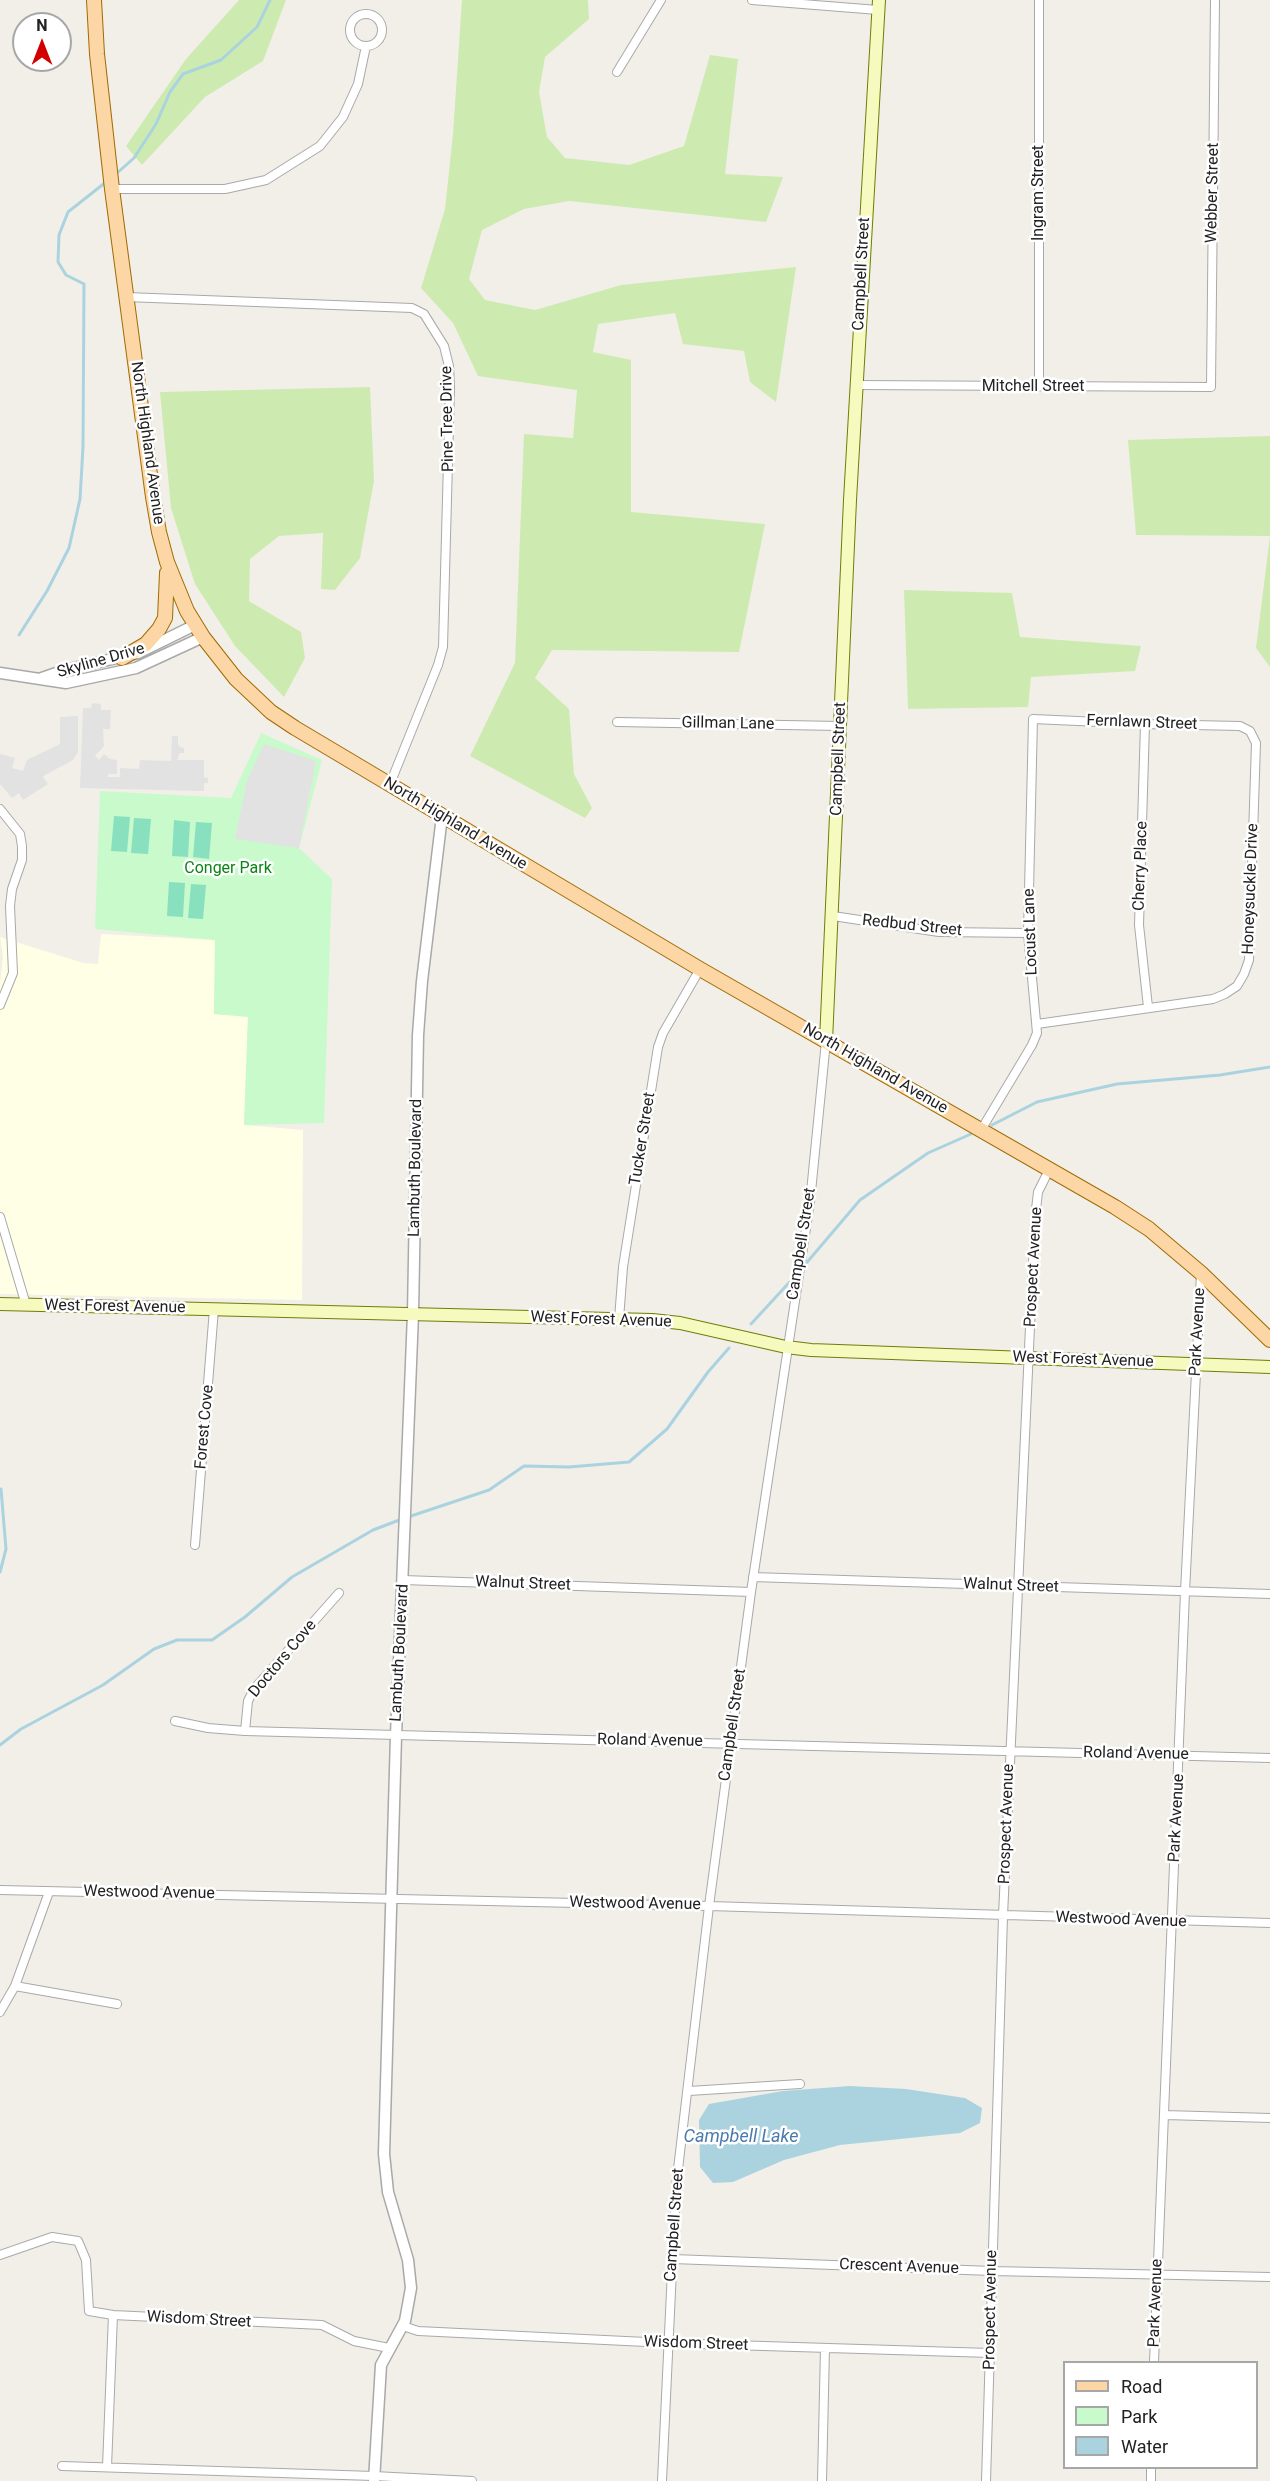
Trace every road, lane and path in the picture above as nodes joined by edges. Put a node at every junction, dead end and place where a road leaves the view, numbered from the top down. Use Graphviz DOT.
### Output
graph roads {
  1 [pos="94,0"];
  2 [pos="661,0"];
  3 [pos="752,0"];
  4 [pos="1039,0"];
  5 [pos="1215,0"];
  6 [pos="878,5"];
  7 [pos="366,46"];
  8 [pos="617,72"];
  9 [pos="112,189"];
  10 [pos="126,297"];
  11 [pos="856,385"];
  12 [pos="1039,387"];
  13 [pos="1211,387"];
  14 [pos="167,562"];
  15 [pos="199,631"];
  16 [pos="122,658"];
  17 [pos="0,673"];
  18 [pos="39,680"];
  19 [pos="1033,718"];
  20 [pos="617,722"];
  21 [pos="1145,724"];
  22 [pos="840,726"];
  23 [pos="1250,730"];
  24 [pos="390,784"];
  25 [pos="0,809"];
  26 [pos="442,816"];
  27 [pos="833,916"];
  28 [pos="1028,933"];
  29 [pos="700,969"];
  30 [pos="0,1005"];
  31 [pos="1148,1007"];
  32 [pos="1037,1024"];
  33 [pos="826,1041"];
  34 [pos="977,1128"];
  35 [pos="1049,1170"];
  36 [pos="0,1217"];
  37 [pos="1201,1273"];
  38 [pos="0,1304"];
  39 [pos="26,1305"];
  40 [pos="214,1309"];
  41 [pos="413,1314"];
  42 [pos="619,1319"];
  43 [pos="1270,1341"];
  44 [pos="786,1347"];
  45 [pos="1029,1358"];
  46 [pos="1196,1365"];
  47 [pos="1270,1367"];
  48 [pos="195,1545"];
  49 [pos="753,1577"];
  50 [pos="403,1580"];
  51 [pos="1018,1587"];
  52 [pos="750,1592"];
  53 [pos="1185,1592"];
  54 [pos="339,1593"];
  55 [pos="1270,1594"];
  56 [pos="175,1721"];
  57 [pos="245,1731"];
  58 [pos="396,1736"];
  59 [pos="730,1743"];
  60 [pos="1010,1751"];
  61 [pos="1180,1755"];
  62 [pos="1270,1758"];
  63 [pos="0,1890"];
  64 [pos="50,1892"];
  65 [pos="391,1898"];
  66 [pos="709,1906"];
  67 [pos="1003,1916"];
  68 [pos="1171,1921"];
  69 [pos="1270,1923"];
  70 [pos="15,1986"];
  71 [pos="117,2004"];
  72 [pos="0,2012"];
  73 [pos="800,2084"];
  74 [pos="689,2091"];
  75 [pos="1165,2115"];
  76 [pos="1270,2118"];
  77 [pos="0,2255"];
  78 [pos="673,2259"];
  79 [pos="992,2271"];
  80 [pos="1156,2276"];
  81 [pos="1270,2277"];
  82 [pos="113,2315"];
  83 [pos="403,2326"];
  84 [pos="667,2343"];
  85 [pos="389,2348"];
  86 [pos="825,2348"];
  87 [pos="990,2353"];
  88 [pos="1154,2361"];
  89 [pos="62,2466"];
  90 [pos="107,2467"];
  91 [pos="374,2478"];
  92 [pos="472,2481"];
  93 [pos="662,2481"];
  94 [pos="822,2481"];
  95 [pos="986,2481"];
  1 -- 9 [label="main road, North Highland Avenue"];
  2 -- 8 [label="street"];
  3 -- 6 [label="street"];
  4 -- 12 [label="street, Ingram Street"];
  5 -- 13 [label="street, Webber Street"];
  6 -- 11 [label="main road, Campbell Street"];
  7 -- 9 [label="street"];
  9 -- 10 [label="main road, North Highland Avenue"];
  10 -- 14 [label="main road, North Highland Avenue"];
  10 -- 24 [label="street, Pine Tree Drive"];
  11 -- 12 [label="street, Mitchell Street"];
  11 -- 22 [label="main road, Campbell Street"];
  12 -- 13 [label="street, Mitchell Street"];
  14 -- 15 [label="main road, North Highland Avenue"];
  14 -- 16 [label="main road"];
  15 -- 16 [label="street, Skyline Drive"];
  15 -- 18 [label="street, Skyline Drive"];
  15 -- 24 [label="main road, North Highland Avenue"];
  16 -- 18 [label="street, Skyline Drive"];
  17 -- 18 [label="street, Skyline Drive"];
  19 -- 21 [label="street, Fernlawn Street"];
  19 -- 28 [label="street, Locust Lane"];
  20 -- 22 [label="street, Gillman Lane"];
  21 -- 23 [label="street, Fernlawn Street"];
  21 -- 31 [label="street, Cherry Place"];
  22 -- 27 [label="main road, Campbell Street"];
  23 -- 31 [label="street, Honeysuckle Drive"];
  24 -- 26 [label="main road, North Highland Avenue"];
  25 -- 30 [label="street"];
  26 -- 29 [label="main road, North Highland Avenue"];
  26 -- 41 [label="street, Lambuth Boulevard"];
  27 -- 28 [label="street, Redbud Street"];
  27 -- 33 [label="main road, Campbell Street"];
  28 -- 32 [label="street, Locust Lane"];
  29 -- 33 [label="main road, North Highland Avenue"];
  29 -- 42 [label="street, Tucker Street"];
  31 -- 32 [label="street, Honeysuckle Drive"];
  32 -- 34 [label="street, Locust Lane"];
  33 -- 34 [label="main road, North Highland Avenue"];
  33 -- 44 [label="street, Campbell Street"];
  34 -- 35 [label="main road, North Highland Avenue"];
  35 -- 37 [label="main road, North Highland Avenue"];
  35 -- 45 [label="street, Prospect Avenue"];
  36 -- 39 [label="street"];
  37 -- 43 [label="main road, North Highland Avenue"];
  37 -- 46 [label="street, Park Avenue"];
  38 -- 39 [label="main road, West Forest Avenue"];
  39 -- 40 [label="main road, West Forest Avenue"];
  40 -- 41 [label="main road, West Forest Avenue"];
  40 -- 48 [label="street, Forest Cove"];
  41 -- 42 [label="main road, West Forest Avenue"];
  41 -- 50 [label="street, Lambuth Boulevard"];
  42 -- 44 [label="main road, West Forest Avenue"];
  44 -- 45 [label="main road, West Forest Avenue"];
  44 -- 49 [label="street, Campbell Street"];
  45 -- 46 [label="main road, West Forest Avenue"];
  45 -- 51 [label="street, Prospect Avenue"];
  46 -- 47 [label="main road, West Forest Avenue"];
  46 -- 53 [label="street, Park Avenue"];
  49 -- 51 [label="street, Walnut Street"];
  49 -- 52 [label="street, Campbell Street"];
  50 -- 52 [label="street, Walnut Street"];
  50 -- 58 [label="street, Lambuth Boulevard"];
  51 -- 53 [label="street, Walnut Street"];
  51 -- 60 [label="street, Prospect Avenue"];
  52 -- 59 [label="street, Campbell Street"];
  53 -- 55 [label="street, Walnut Street"];
  53 -- 61 [label="street, Park Avenue"];
  54 -- 57 [label="street, Doctors Cove"];
  56 -- 57 [label="street, Roland Avenue"];
  57 -- 58 [label="street, Roland Avenue"];
  58 -- 59 [label="street, Roland Avenue"];
  58 -- 65 [label="street, Lambuth Boulevard"];
  59 -- 60 [label="street, Roland Avenue"];
  59 -- 66 [label="street, Campbell Street"];
  60 -- 61 [label="street, Roland Avenue"];
  60 -- 67 [label="street, Prospect Avenue"];
  61 -- 62 [label="street, Roland Avenue"];
  61 -- 68 [label="street, Park Avenue"];
  63 -- 64 [label="street, Westwood Avenue"];
  64 -- 65 [label="street, Westwood Avenue"];
  64 -- 70 [label="street"];
  65 -- 66 [label="street, Westwood Avenue"];
  65 -- 83 [label="street, Lambuth Boulevard"];
  66 -- 67 [label="street, Westwood Avenue"];
  66 -- 74 [label="street, Campbell Street"];
  67 -- 68 [label="street, Westwood Avenue"];
  67 -- 79 [label="street, Prospect Avenue"];
  68 -- 69 [label="street, Westwood Avenue"];
  68 -- 75 [label="street, Park Avenue"];
  70 -- 71 [label="street"];
  70 -- 72 [label="street"];
  73 -- 74 [label="street"];
  74 -- 78 [label="street, Campbell Street"];
  75 -- 76 [label="street"];
  75 -- 80 [label="street, Park Avenue"];
  77 -- 82 [label="street, Wisdom Street"];
  78 -- 79 [label="street, Crescent Avenue"];
  78 -- 84 [label="street, Campbell Street"];
  79 -- 80 [label="street, Crescent Avenue"];
  79 -- 87 [label="street, Prospect Avenue"];
  80 -- 81 [label="street, Crescent Avenue"];
  80 -- 88 [label="street, Park Avenue"];
  82 -- 85 [label="street, Wisdom Street"];
  82 -- 90 [label="street"];
  83 -- 84 [label="street, Wisdom Street"];
  83 -- 85 [label="street, Lambuth Boulevard"];
  84 -- 86 [label="street, Wisdom Street"];
  84 -- 93 [label="street, Campbell Street"];
  85 -- 91 [label="street, Lambuth Boulevard"];
  86 -- 87 [label="street, Wisdom Street"];
  86 -- 94 [label="street"];
  87 -- 95 [label="street, Prospect Avenue"];
  89 -- 90 [label="street"];
  90 -- 91 [label="street"];
  91 -- 92 [label="street"];
}
